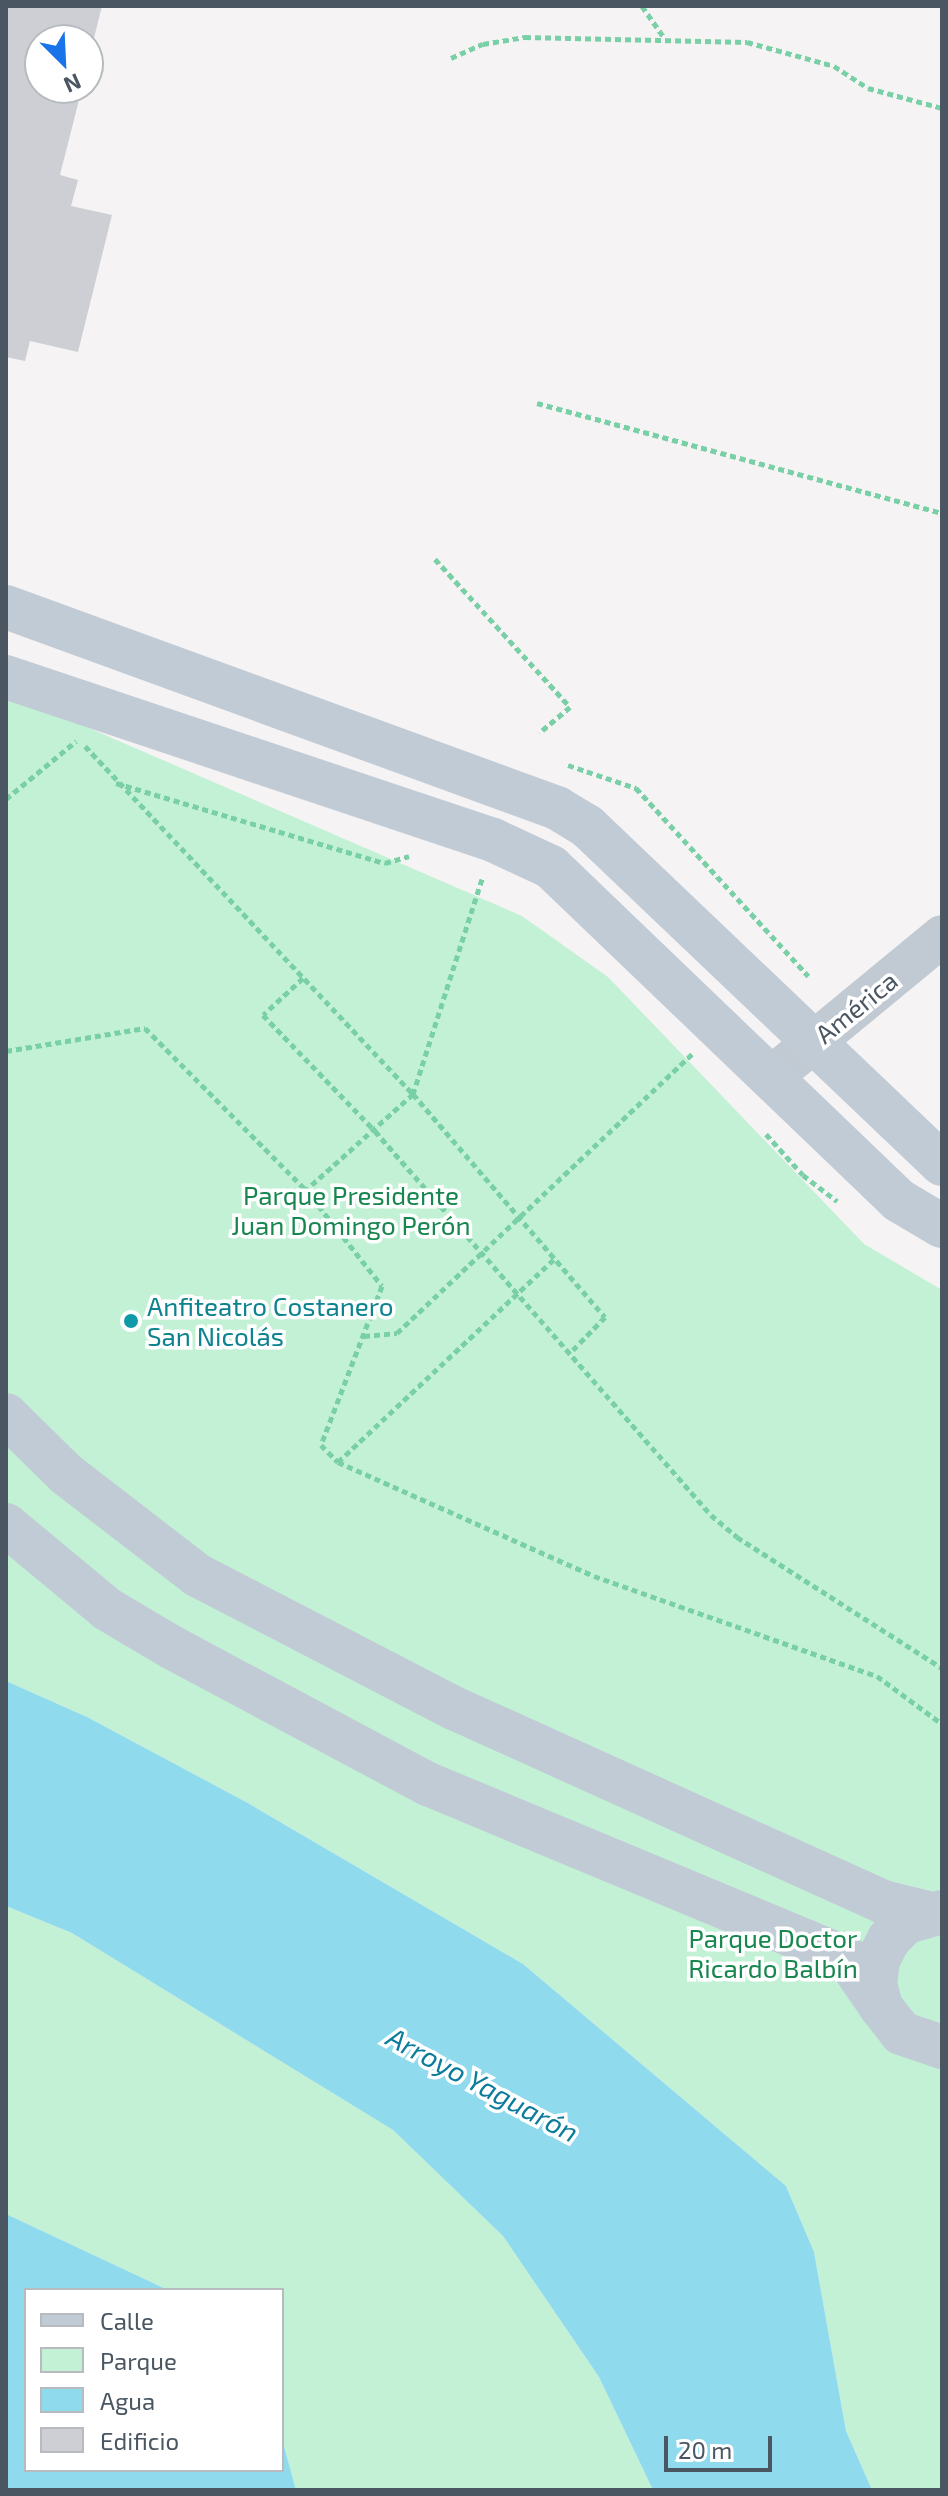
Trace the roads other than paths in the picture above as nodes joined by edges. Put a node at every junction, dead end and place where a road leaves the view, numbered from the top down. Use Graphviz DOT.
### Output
graph roads {
  1 [pos="6,607"];
  2 [pos="6,677"];
  3 [pos="942,936"];
  4 [pos="816,1040"];
  5 [pos="770,1078"];
  6 [pos="942,1164"];
  7 [pos="942,1226"];
  8 [pos="6,1415"];
  9 [pos="6,1525"];
  10 [pos="935,1913"];
  11 [pos="881,2007"];
  12 [pos="942,2047"];
  1 -- 4 [label="main road"];
  2 -- 5 [label="main road"];
  3 -- 4 [label="street, América"];
  4 -- 5 [label="street, América"];
  4 -- 6 [label="main road"];
  5 -- 7 [label="main road"];
  8 -- 10 [label="main road"];
  9 -- 11 [label="main road"];
  10 -- 11 [label="main road"];
  11 -- 12 [label="main road"];
}
